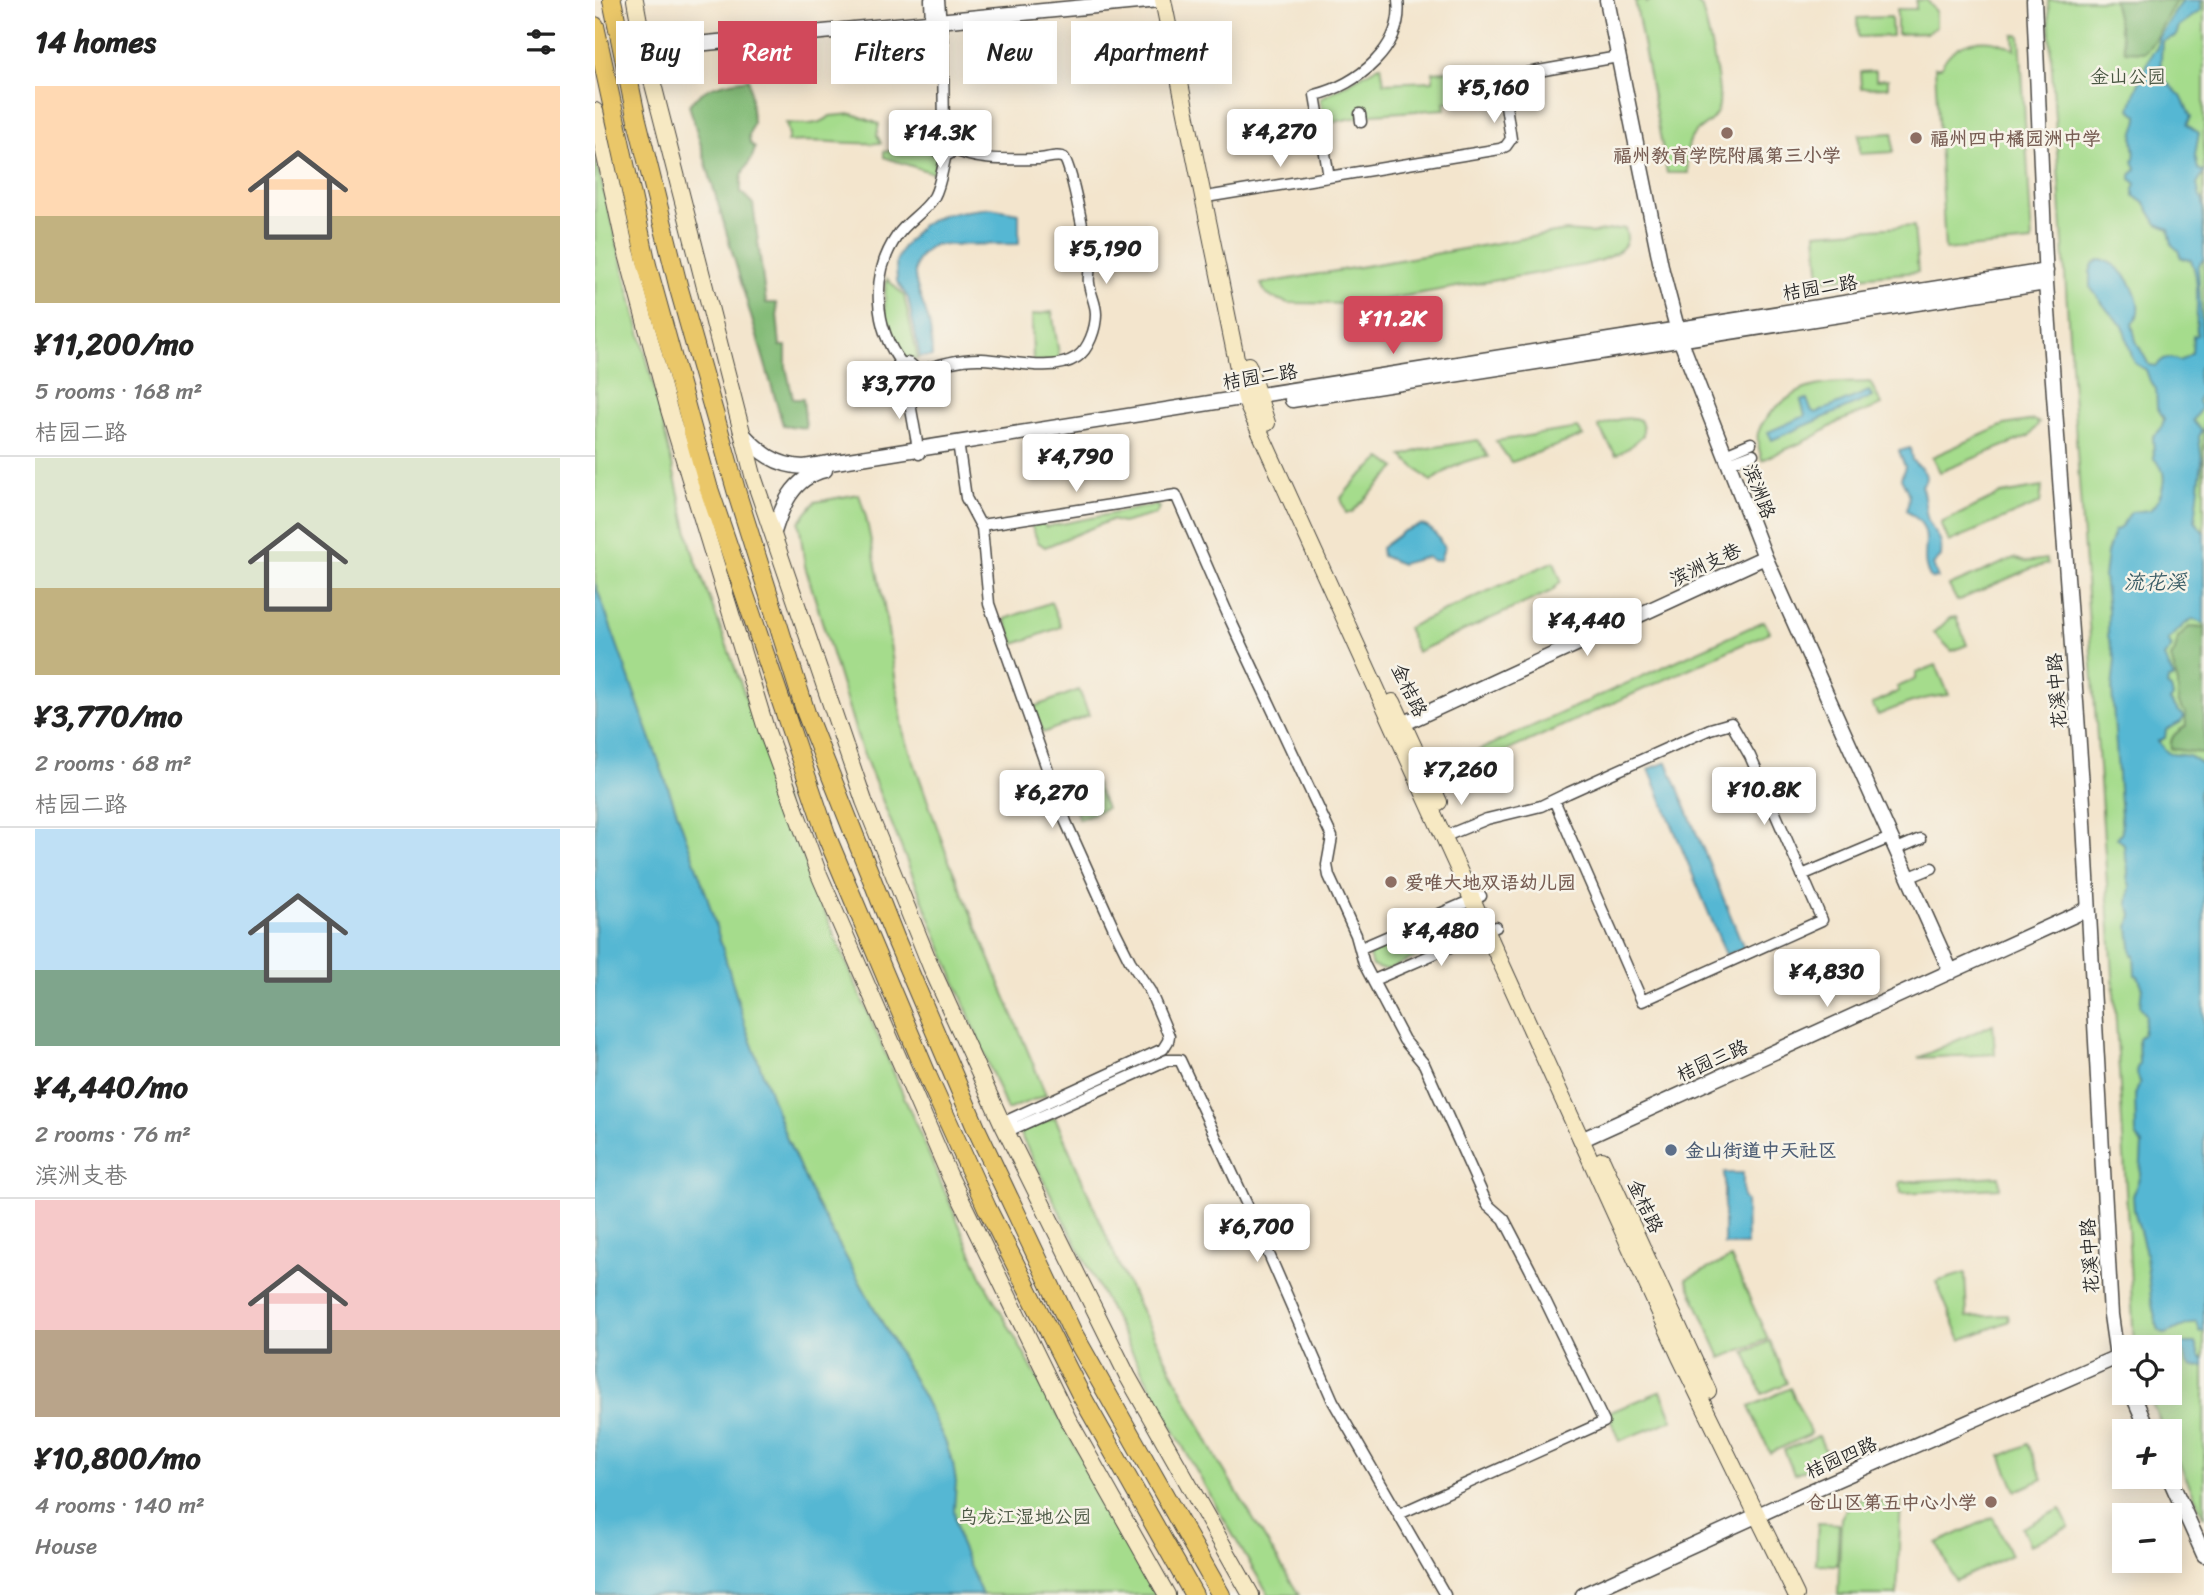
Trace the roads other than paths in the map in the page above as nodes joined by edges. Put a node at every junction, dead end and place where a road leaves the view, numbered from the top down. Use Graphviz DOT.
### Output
graph roads {
  1 [pos="612,0"];
  2 [pos="635,0"];
  3 [pos="930,0"];
  4 [pos="939,0"];
  5 [pos="1161,0"];
  6 [pos="1174,0"];
  7 [pos="1398,0"];
  8 [pos="1607,0"];
  9 [pos="2034,0"];
  10 [pos="639,21"];
  11 [pos="935,21"];
  12 [pos="936,21"];
  13 [pos="949,22"];
  14 [pos="595,26"];
  15 [pos="831,32"];
  16 [pos="704,44"];
  17 [pos="1618,57"];
  18 [pos="653,84"];
  19 [pos="940,84"];
  20 [pos="595,111"];
  21 [pos="950,152"];
  22 [pos="1329,177"];
  23 [pos="1212,196"];
  24 [pos="2046,277"];
  25 [pos="1679,334"];
  26 [pos="911,377"];
  27 [pos="1252,401"];
  28 [pos="741,431"];
  29 [pos="959,446"];
  30 [pos="1752,448"];
  31 [pos="918,452"];
  32 [pos="1727,459"];
  33 [pos="981,525"];
  34 [pos="773,536"];
  35 [pos="1765,557"];
  36 [pos="1398,726"];
  37 [pos="1555,800"];
  38 [pos="1448,835"];
  39 [pos="1920,839"];
  40 [pos="1895,843"];
  41 [pos="1932,867"];
  42 [pos="1802,876"];
  43 [pos="1910,877"];
  44 [pos="1476,898"];
  45 [pos="2088,909"];
  46 [pos="1491,930"];
  47 [pos="1361,948"];
  48 [pos="1951,972"];
  49 [pos="1374,980"];
  50 [pos="1004,1128"];
  51 [pos="1586,1138"];
  52 [pos="2115,1335"];
  53 [pos="2112,1359"];
  54 [pos="2174,1489"];
  55 [pos="1399,1514"];
  56 [pos="1760,1514"];
  57 [pos="2204,1556"];
  58 [pos="1167,1595"];
  59 [pos="1194,1595"];
  60 [pos="1221,1595"];
  61 [pos="1251,1595"];
  62 [pos="1445,1595"];
  63 [pos="1583,1595"];
  64 [pos="1796,1595"];
  65 [pos="1807,1595"];
  1 -- 60 [label="highway"];
  2 -- 10 [label="main road"];
  3 -- 11 [label="street"];
  4 -- 12 [label="street"];
  5 -- 13 [label="street"];
  5 -- 27 [label="main road"];
  6 -- 23 [label="main road, 金桔路"];
  7 -- 22 [label="street"];
  8 -- 17 [label="street, 滨洲路"];
  9 -- 24 [label="street, 花溪中路"];
  14 -- 59 [label="highway"];
  15 -- 16 [label="street"];
  17 -- 22 [label="street"];
  17 -- 25 [label="street, 滨洲路"];
  18 -- 28 [label="main road"];
  19 -- 21 [label="street"];
  20 -- 58 [label="main road"];
  21 -- 26 [label="street"];
  21 -- 26 [label="street"];
  22 -- 23 [label="street"];
  23 -- 27 [label="main road, 金桔路"];
  24 -- 25 [label="street, 桔园二路"];
  24 -- 45 [label="street, 花溪中路"];
  25 -- 27 [label="street, 桔园二路"];
  25 -- 32 [label="street, 滨洲路"];
  26 -- 31 [label="street"];
  27 -- 29 [label="street, 桔园二路"];
  27 -- 36 [label="main road, 金桔路"];
  28 -- 31 [label="street, 桔园二路"];
  28 -- 34 [label="main road"];
  29 -- 31 [label="street, 桔园二路"];
  29 -- 33 [label="street"];
  30 -- 32 [label="street"];
  31 -- 34 [label="street, 桔园二路"];
  32 -- 35 [label="street, 滨洲路"];
  33 -- 47 [label="street"];
  33 -- 50 [label="street"];
  34 -- 50 [label="main road"];
  35 -- 36 [label="street, 滨洲支巷"];
  35 -- 40 [label="street, 滨洲路"];
  36 -- 38 [label="main road, 金桔路"];
  37 -- 38 [label="street"];
  37 -- 42 [label="street"];
  37 -- 42 [label="street"];
  38 -- 44 [label="main road, 金桔路"];
  39 -- 40 [label="street"];
  40 -- 42 [label="street"];
  40 -- 43 [label="street, 滨洲路"];
  41 -- 43 [label="street"];
  43 -- 48 [label="street, 滨洲路"];
  44 -- 46 [label="main road, 金桔路"];
  44 -- 47 [label="street"];
  45 -- 48 [label="street, 桔园三路"];
  45 -- 52 [label="street, 花溪中路"];
  46 -- 49 [label="street"];
  46 -- 51 [label="main road, 金桔路"];
  47 -- 49 [label="street"];
  48 -- 51 [label="street, 桔园三路"];
  49 -- 55 [label="street"];
  50 -- 55 [label="street"];
  50 -- 61 [label="main road"];
  51 -- 56 [label="main road, 金桔路"];
  53 -- 56 [label="street, 桔园四路"];
  54 -- 57 [label="street"];
  55 -- 62 [label="street"];
  56 -- 63 [label="street, 桔园四路"];
  56 -- 64 [label="main road"];
  56 -- 65 [label="main road, 金桔路"];
}
